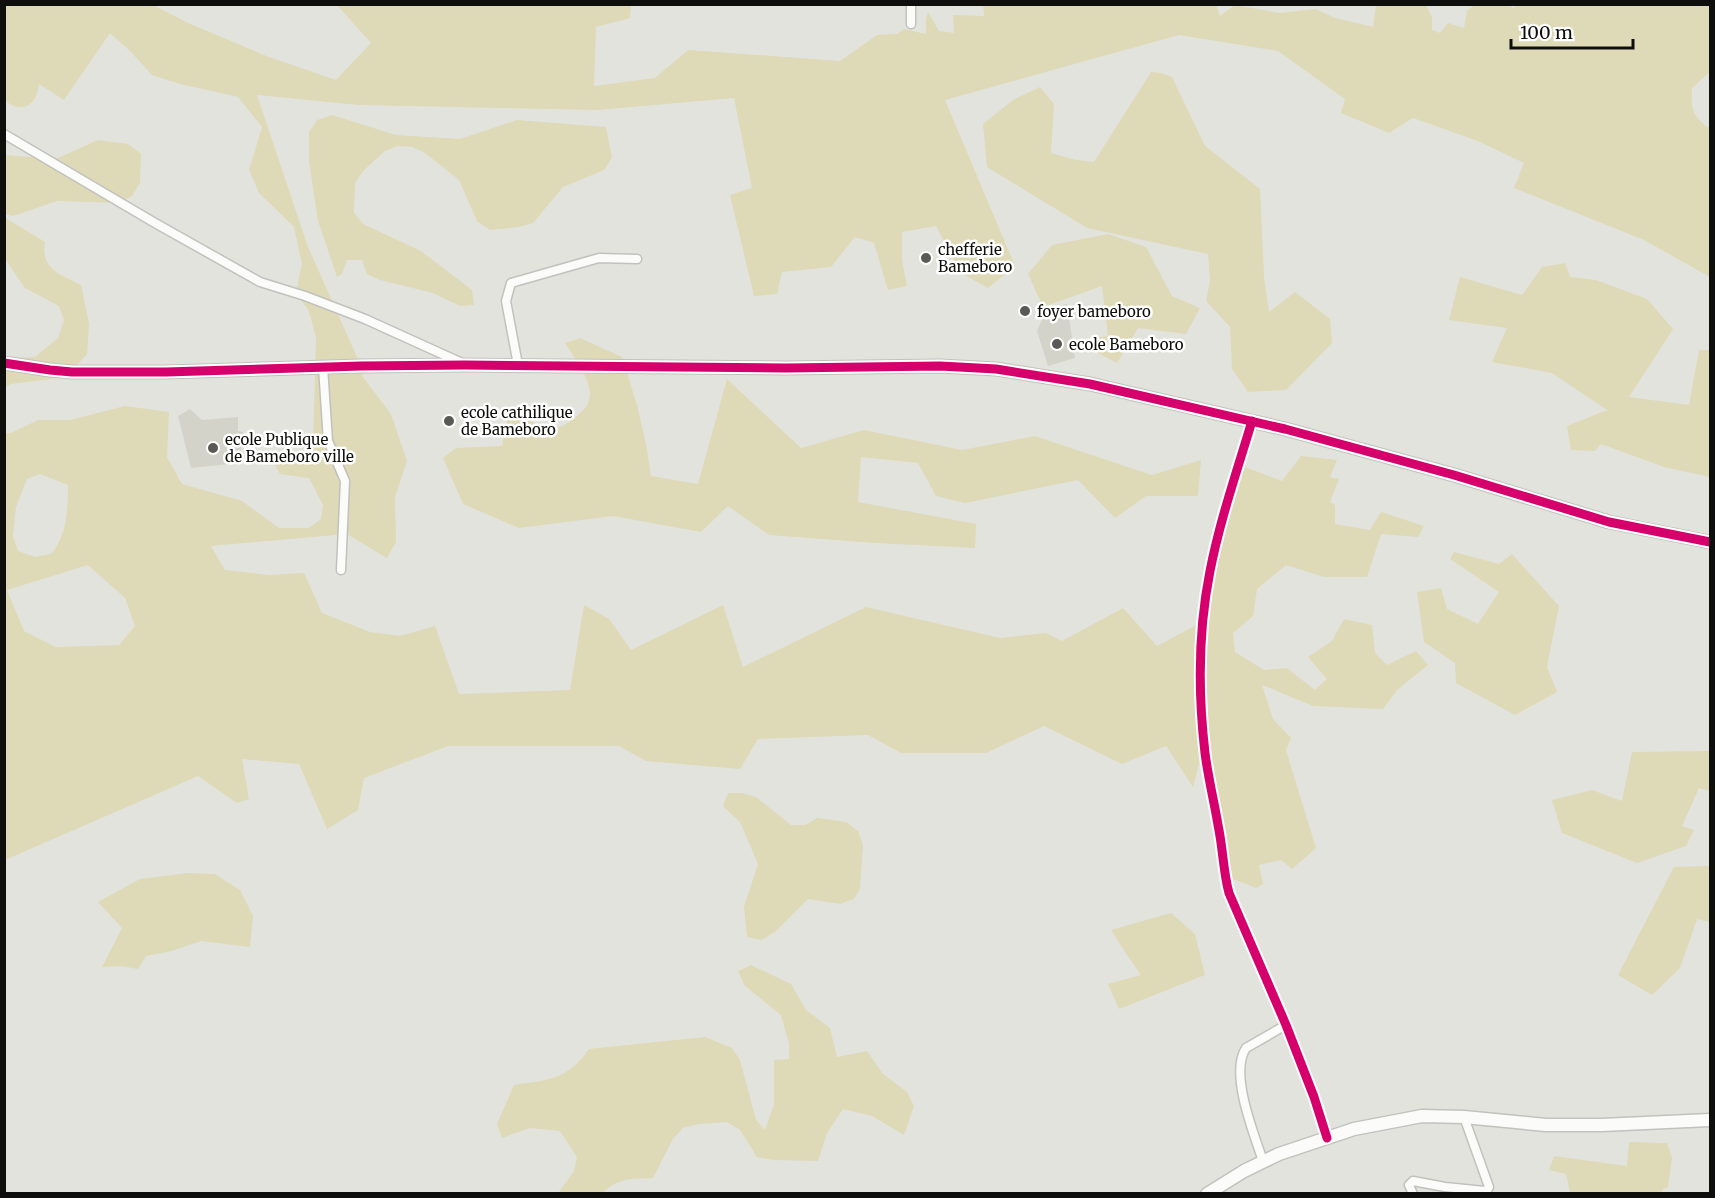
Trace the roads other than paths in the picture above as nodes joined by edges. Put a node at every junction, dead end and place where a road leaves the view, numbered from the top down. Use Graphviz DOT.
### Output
graph roads {
  1 [pos="911,4"];
  2 [pos="911,24"];
  3 [pos="4,134"];
  4 [pos="636,259"];
  5 [pos="4,363"];
  6 [pos="465,365"];
  7 [pos="518,365"];
  8 [pos="323,367"];
  9 [pos="1252,421"];
  10 [pos="1710,542"];
  11 [pos="341,570"];
  12 [pos="1286,1025"];
  13 [pos="1464,1117"];
  14 [pos="1710,1120"];
  15 [pos="1328,1138"];
  16 [pos="1263,1161"];
  17 [pos="1207,1194"];
  18 [pos="1413,1194"];
  1 -- 2 [label="street"];
  3 -- 6 [label="street"];
  4 -- 7 [label="street"];
  5 -- 8 [label="street"];
  6 -- 7 [label="street"];
  6 -- 8 [label="street"];
  7 -- 9 [label="street"];
  8 -- 11 [label="street"];
  9 -- 10 [label="street"];
  9 -- 12 [label="street"];
  12 -- 15 [label="street"];
  12 -- 16 [label="street"];
  13 -- 14 [label="street"];
  13 -- 15 [label="street"];
  13 -- 18 [label="street"];
  15 -- 16 [label="street"];
  16 -- 17 [label="street"];
}
